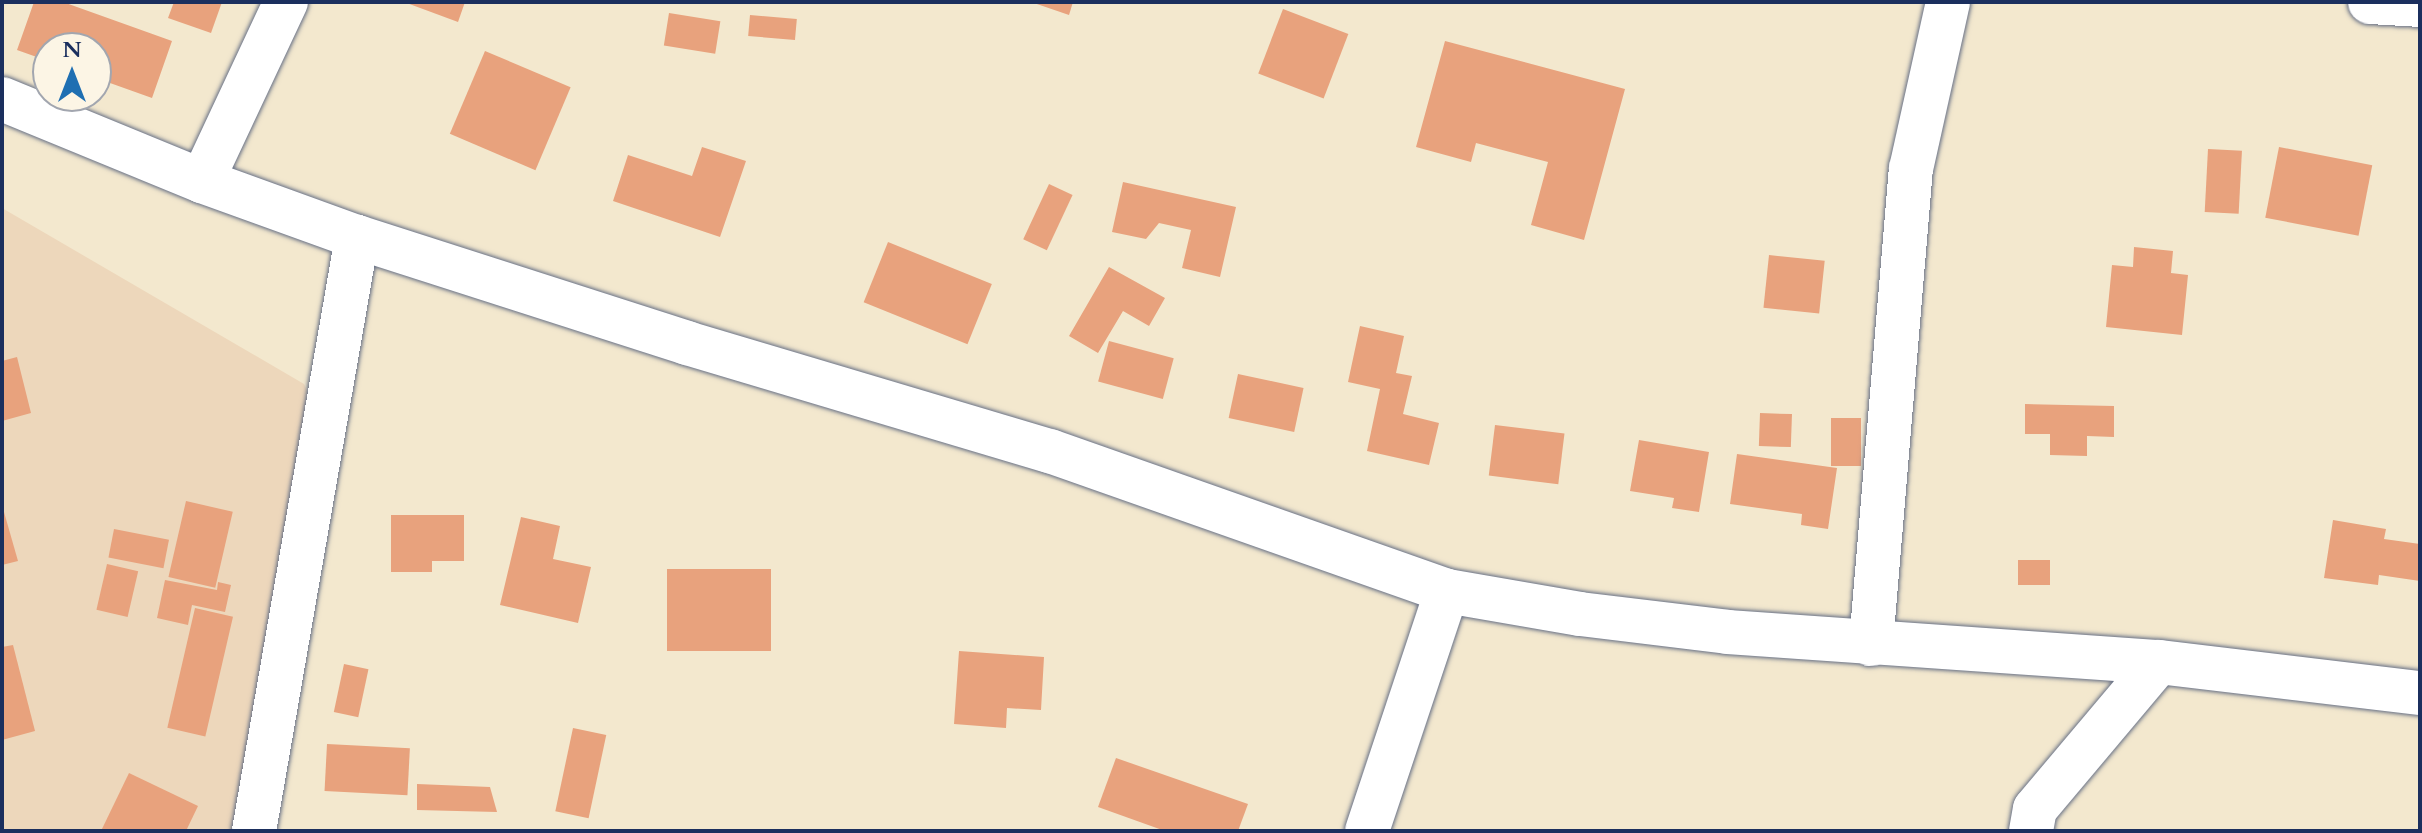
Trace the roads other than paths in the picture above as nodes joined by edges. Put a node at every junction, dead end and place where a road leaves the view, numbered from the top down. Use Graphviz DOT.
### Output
graph roads {
  1 [pos="286,2"];
  2 [pos="1948,2"];
  3 [pos="2370,2"];
  4 [pos="2420,5"];
  5 [pos="2,99"];
  6 [pos="202,181"];
  7 [pos="357,237"];
  8 [pos="1447,591"];
  9 [pos="1871,644"];
  10 [pos="2159,662"];
  11 [pos="2420,693"];
  12 [pos="254,831"];
  13 [pos="1367,831"];
  14 [pos="2031,831"];
  1 -- 6 [label="street"];
  2 -- 9 [label="street"];
  3 -- 4 [label="street"];
  5 -- 6 [label="street"];
  6 -- 7 [label="street"];
  7 -- 8 [label="street"];
  7 -- 12 [label="street"];
  8 -- 9 [label="street"];
  8 -- 13 [label="street"];
  9 -- 10 [label="street"];
  10 -- 11 [label="street"];
  10 -- 14 [label="street"];
}
